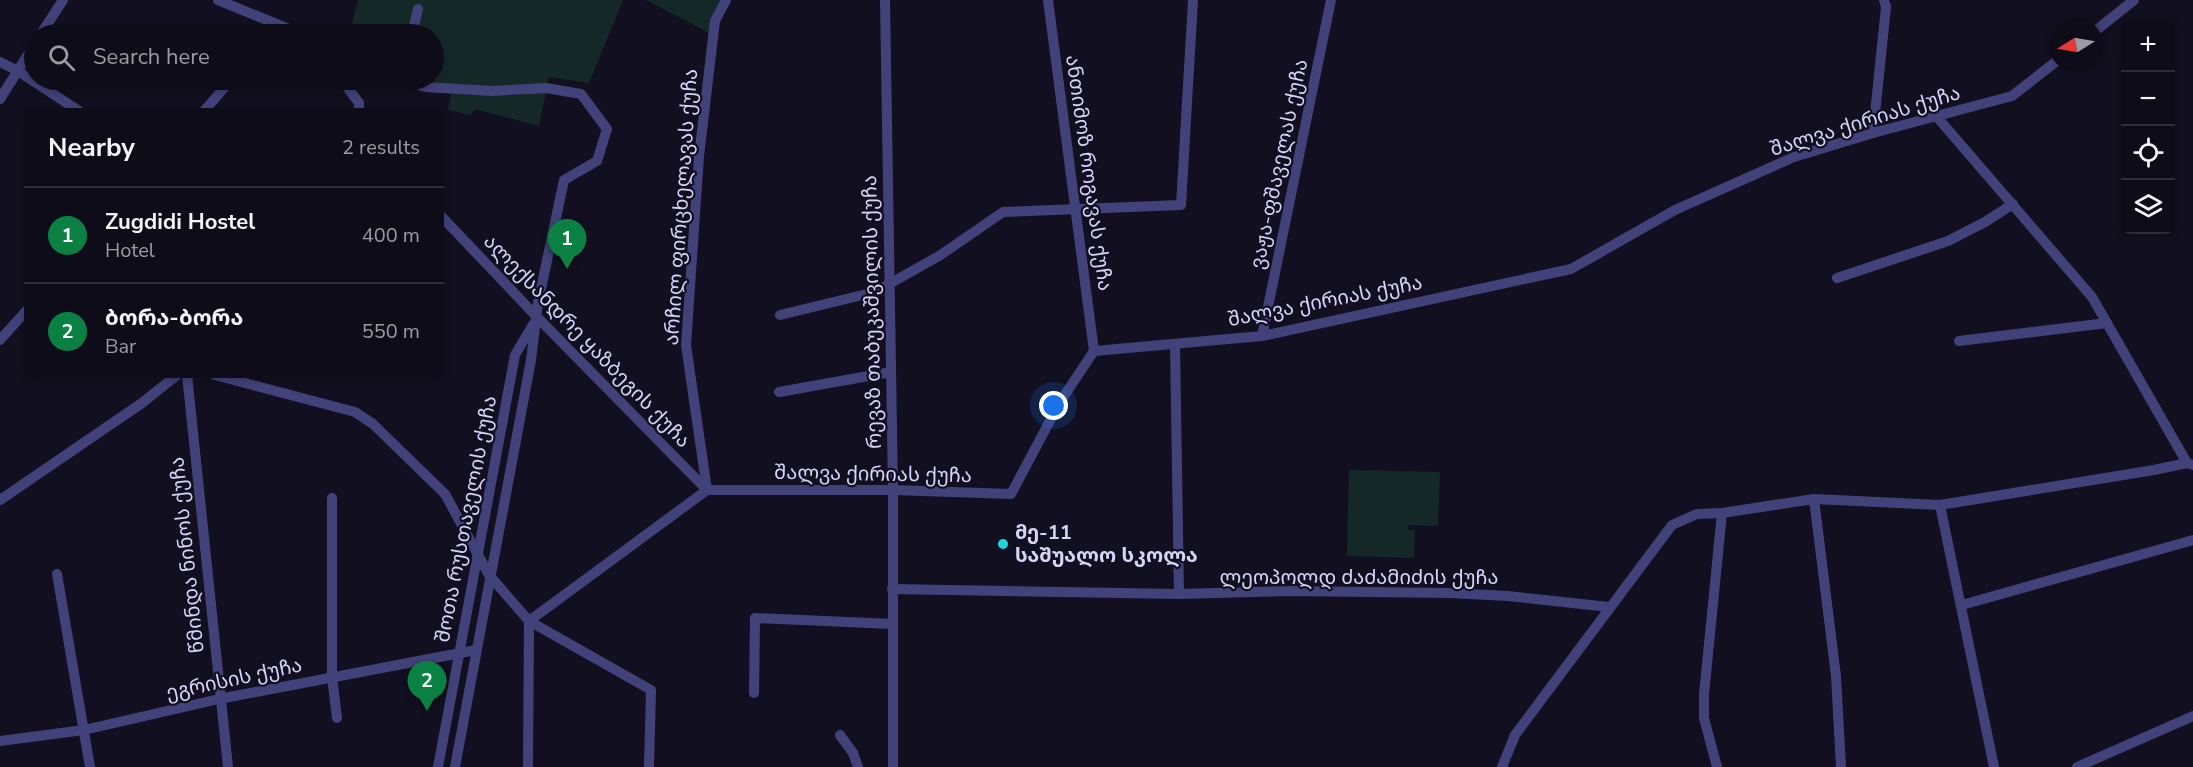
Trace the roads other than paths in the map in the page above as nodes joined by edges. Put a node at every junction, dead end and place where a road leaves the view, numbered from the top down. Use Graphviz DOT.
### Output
graph roads {
  1 [pos="63,0"];
  2 [pos="218,0"];
  3 [pos="726,0"];
  4 [pos="885,0"];
  5 [pos="1048,0"];
  6 [pos="1193,0"];
  7 [pos="1331,0"];
  8 [pos="1884,0"];
  9 [pos="2134,0"];
  10 [pos="418,9"];
  11 [pos="47,24"];
  12 [pos="277,24"];
  13 [pos="414,24"];
  14 [pos="2103,25"];
  15 [pos="24,61"];
  16 [pos="0,62"];
  17 [pos="2049,67"];
  18 [pos="18,71"];
  19 [pos="24,75"];
  20 [pos="444,88"];
  21 [pos="47,90"];
  22 [pos="222,90"];
  23 [pos="349,90"];
  24 [pos="0,99"];
  25 [pos="74,108"];
  26 [pos="207,108"];
  27 [pos="359,108"];
  28 [pos="1937,117"];
  29 [pos="1873,133"];
  30 [pos="2013,204"];
  31 [pos="1076,208"];
  32 [pos="444,219"];
  33 [pos="1837,278"];
  34 [pos="890,285"];
  35 [pos="24,313"];
  36 [pos="780,315"];
  37 [pos="537,317"];
  38 [pos="2107,323"];
  39 [pos="1262,336"];
  40 [pos="0,340"];
  41 [pos="1959,341"];
  42 [pos="1175,344"];
  43 [pos="1094,351"];
  44 [pos="891,372"];
  45 [pos="173,378"];
  46 [pos="187,378"];
  47 [pos="226,378"];
  48 [pos="779,392"];
  49 [pos="2190,464"];
  50 [pos="707,490"];
  51 [pos="893,490"];
  52 [pos="332,498"];
  53 [pos="1814,499"];
  54 [pos="0,500"];
  55 [pos="1940,505"];
  56 [pos="1722,513"];
  57 [pos="2193,540"];
  58 [pos="479,556"];
  59 [pos="57,574"];
  60 [pos="489,575"];
  61 [pos="892,589"];
  62 [pos="1179,594"];
  63 [pos="1962,605"];
  64 [pos="1609,607"];
  65 [pos="529,621"];
  66 [pos="893,624"];
  67 [pos="476,650"];
  68 [pos="460,652"];
  69 [pos="332,677"];
  70 [pos="754,693"];
  71 [pos="219,699"];
  72 [pos="2193,716"];
  73 [pos="337,718"];
  74 [pos="84,730"];
  75 [pos="840,735"];
  76 [pos="0,741"];
  77 [pos="90,767"];
  78 [pos="228,767"];
  79 [pos="438,767"];
  80 [pos="455,767"];
  81 [pos="528,767"];
  82 [pos="650,767"];
  83 [pos="858,767"];
  84 [pos="893,767"];
  85 [pos="1502,767"];
  86 [pos="1717,767"];
  87 [pos="1841,767"];
  88 [pos="1994,767"];
  89 [pos="2077,767"];
  1 -- 11 [label="street"];
  2 -- 12 [label="street"];
  3 -- 50 [label="street, არჩილ ფირცხელავას ქუჩა"];
  4 -- 34 [label="street, რევაზ თაბუკაშვილის ქუჩა"];
  5 -- 31 [label="street, ანთიმოზ როგავას ქუჩა"];
  6 -- 31 [label="street"];
  7 -- 39 [label="street, ვაჟა-ფშაველას ქუჩა"];
  8 -- 29 [label="street"];
  9 -- 14 [label="street"];
  10 -- 13 [label="street"];
  15 -- 18 [label="street"];
  16 -- 18 [label="street"];
  17 -- 28 [label="street, შალვა ქირიას ქუჩა"];
  18 -- 19 [label="street"];
  18 -- 24 [label="street"];
  20 -- 37 [label="street, შოთა რუსთაველის ქუჩა"];
  21 -- 25 [label="street"];
  22 -- 26 [label="street"];
  23 -- 27 [label="street"];
  28 -- 29 [label="street, შალვა ქირიას ქუჩა"];
  28 -- 30 [label="street"];
  29 -- 39 [label="street, შალვა ქირიას ქუჩა"];
  30 -- 33 [label="street"];
  30 -- 38 [label="street"];
  31 -- 34 [label="street"];
  31 -- 43 [label="street, ანთიმოზ როგავას ქუჩა"];
  32 -- 37 [label="street, ალექსანდრე ყაზბეგის ქუჩა"];
  34 -- 36 [label="street"];
  34 -- 44 [label="street, რევაზ თაბუკაშვილის ქუჩა"];
  35 -- 40 [label="street"];
  37 -- 50 [label="street, ალექსანდრე ყაზბეგის ქუჩა"];
  37 -- 58 [label="street, შოთა რუსთაველის ქუჩა"];
  37 -- 60 [label="street, შოთა რუსთაველის ქუჩა"];
  38 -- 41 [label="street"];
  38 -- 49 [label="street"];
  39 -- 42 [label="street, შალვა ქირიას ქუჩა"];
  42 -- 43 [label="street, შალვა ქირიას ქუჩა"];
  42 -- 62 [label="street"];
  43 -- 51 [label="street, შალვა ქირიას ქუჩა"];
  44 -- 48 [label="street"];
  44 -- 51 [label="street, რევაზ თაბუკაშვილის ქუჩა"];
  45 -- 54 [label="street"];
  46 -- 71 [label="street, წმინდა ნინოს ქუჩა"];
  47 -- 58 [label="street"];
  49 -- 55 [label="street"];
  50 -- 51 [label="street, შალვა ქირიას ქუჩა"];
  50 -- 65 [label="street"];
  51 -- 61 [label="street, რევაზ თაბუკაშვილის ქუჩა"];
  52 -- 69 [label="street"];
  53 -- 55 [label="street"];
  53 -- 56 [label="street"];
  53 -- 87 [label="street"];
  55 -- 63 [label="street"];
  56 -- 64 [label="street"];
  56 -- 86 [label="street"];
  57 -- 63 [label="street"];
  58 -- 60 [label="street"];
  58 -- 68 [label="street, შოთა რუსთაველის ქუჩა"];
  59 -- 74 [label="street"];
  60 -- 65 [label="street"];
  60 -- 67 [label="street, შოთა რუსთაველის ქუჩა"];
  61 -- 62 [label="street, ლეოპოლდ ძაძამიძის ქუჩა"];
  61 -- 66 [label="street, რევაზ თაბუკაშვილის ქუჩა"];
  62 -- 64 [label="street, ლეოპოლდ ძაძამიძის ქუჩა"];
  63 -- 88 [label="street"];
  64 -- 85 [label="street"];
  65 -- 81 [label="street"];
  65 -- 82 [label="street"];
  66 -- 70 [label="street"];
  66 -- 84 [label="street, რევაზ თაბუკაშვილის ქუჩა"];
  67 -- 68 [label="street, ეგრისის ქუჩა"];
  67 -- 80 [label="street, შოთა რუსთაველის ქუჩა"];
  68 -- 69 [label="street, ეგრისის ქუჩა"];
  68 -- 79 [label="street, შოთა რუსთაველის ქუჩა"];
  69 -- 71 [label="street, ეგრისის ქუჩა"];
  69 -- 73 [label="street"];
  71 -- 74 [label="street, ეგრისის ქუჩა"];
  71 -- 78 [label="street, წმინდა ნინოს ქუჩა"];
  72 -- 89 [label="street"];
  74 -- 76 [label="street, ეგრისის ქუჩა"];
  74 -- 77 [label="street"];
  75 -- 83 [label="street"];
}
